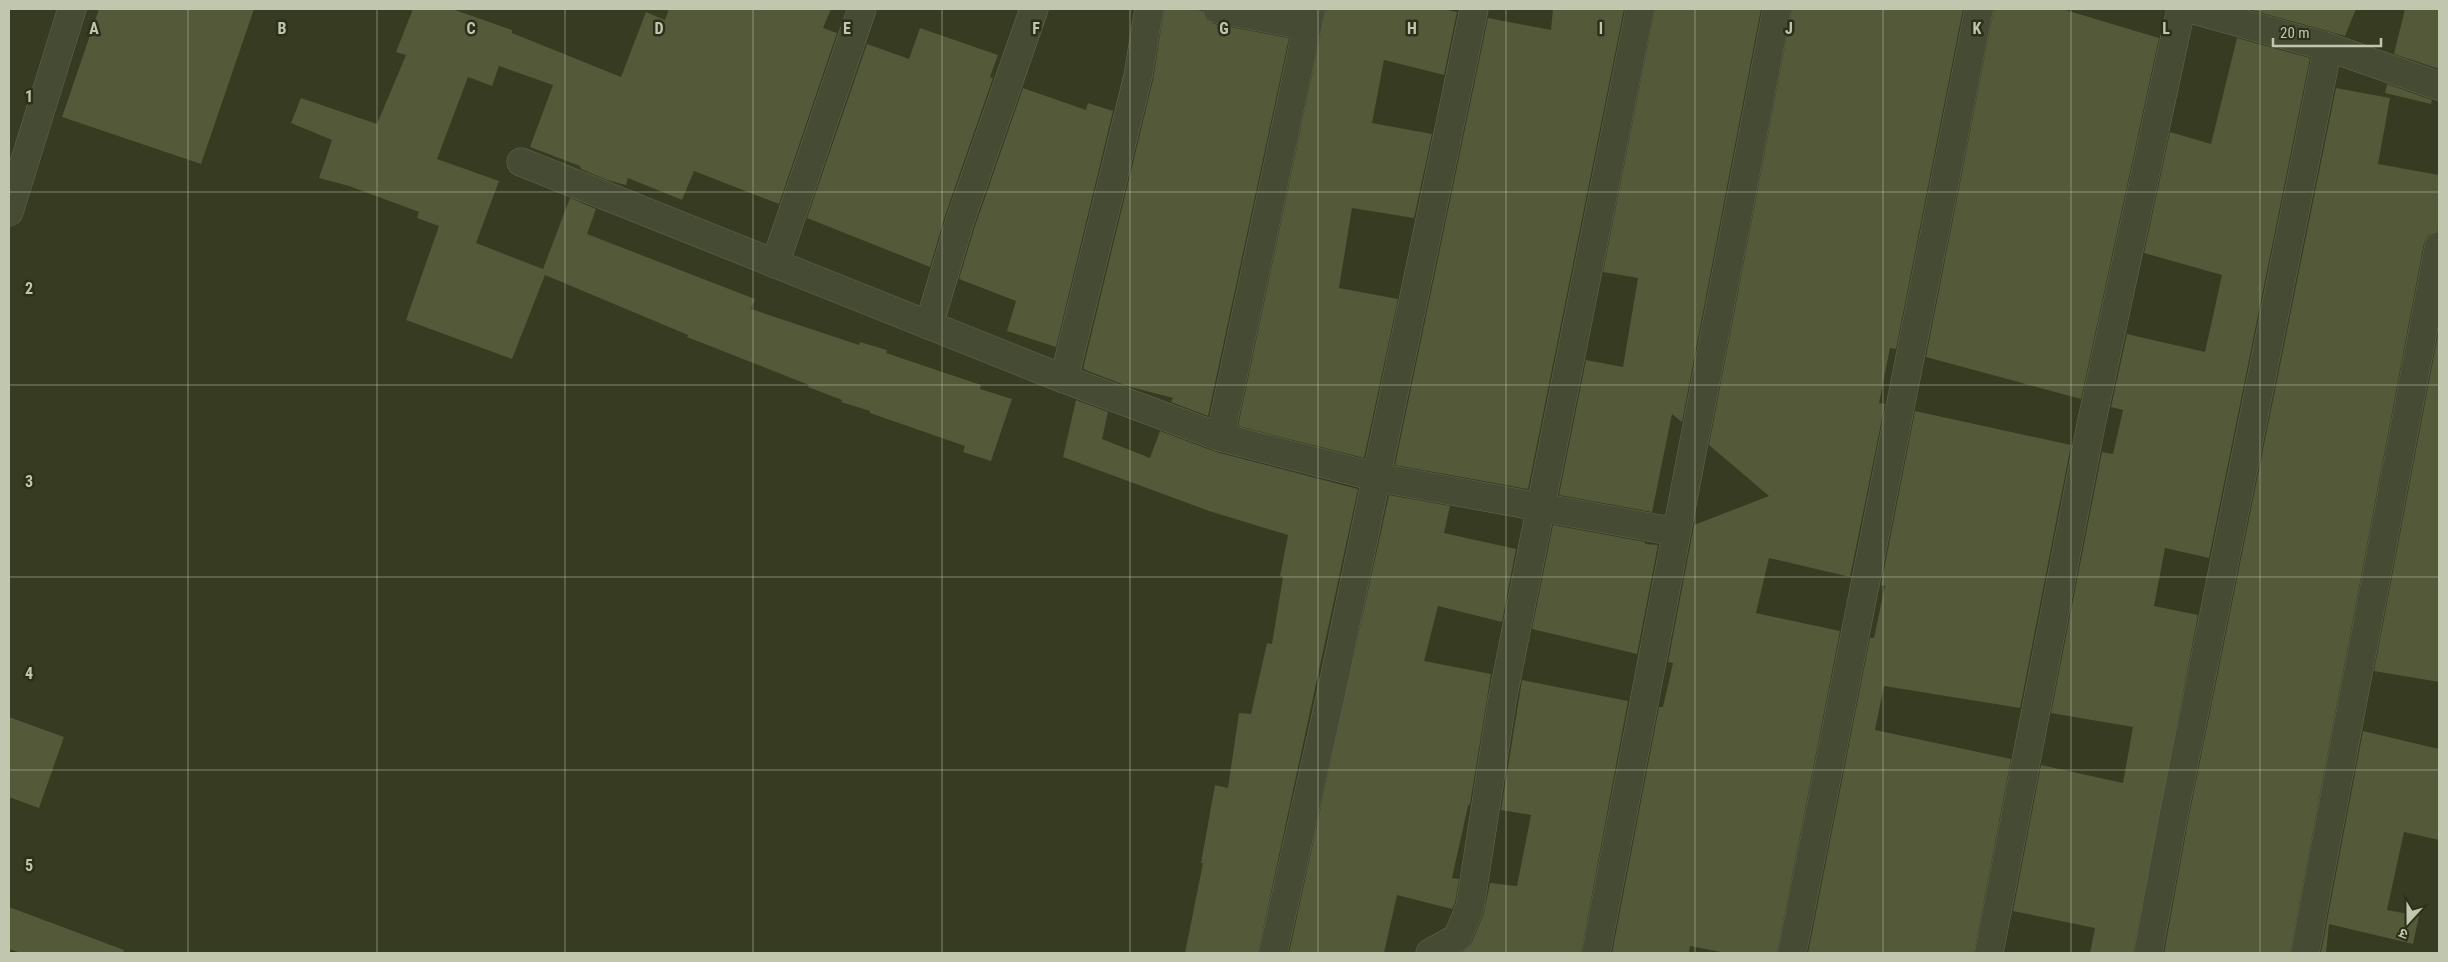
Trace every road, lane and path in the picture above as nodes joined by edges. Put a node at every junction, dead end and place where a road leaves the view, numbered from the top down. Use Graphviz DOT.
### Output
graph roads {
  1 [pos="72,9"];
  2 [pos="862,9"];
  3 [pos="1034,9"];
  4 [pos="1149,9"];
  5 [pos="1217,9"];
  6 [pos="1474,9"];
  7 [pos="1640,9"];
  8 [pos="1777,9"];
  9 [pos="1979,9"];
  10 [pos="2181,9"];
  11 [pos="2190,9"];
  12 [pos="1309,17"];
  13 [pos="2328,48"];
  14 [pos="2439,86"];
  15 [pos="18,151"];
  16 [pos="520,162"];
  17 [pos="9,212"];
  18 [pos="2439,246"];
  19 [pos="775,264"];
  20 [pos="929,325"];
  21 [pos="1064,379"];
  22 [pos="1220,438"];
  23 [pos="1376,477"];
  24 [pos="1541,507"];
  25 [pos="1676,532"];
  26 [pos="1273,953"];
  27 [pos="1430,953"];
  28 [pos="1596,953"];
  29 [pos="1792,953"];
  30 [pos="1989,953"];
  31 [pos="2148,953"];
  32 [pos="2305,953"];
  1 -- 15 [label="street"];
  2 -- 19 [label="street"];
  3 -- 20 [label="street"];
  4 -- 21 [label="street"];
  5 -- 12 [label="street"];
  6 -- 23 [label="street"];
  7 -- 24 [label="street"];
  8 -- 25 [label="street"];
  9 -- 29 [label="street"];
  10 -- 30 [label="street"];
  11 -- 13 [label="street"];
  12 -- 22 [label="street"];
  13 -- 14 [label="street"];
  13 -- 31 [label="street"];
  15 -- 17 [label="street"];
  16 -- 19 [label="street"];
  18 -- 32 [label="street"];
  19 -- 20 [label="street"];
  20 -- 21 [label="street"];
  21 -- 22 [label="street"];
  22 -- 23 [label="street"];
  23 -- 24 [label="street"];
  23 -- 26 [label="street"];
  24 -- 25 [label="street"];
  24 -- 27 [label="street"];
  25 -- 28 [label="street"];
}
